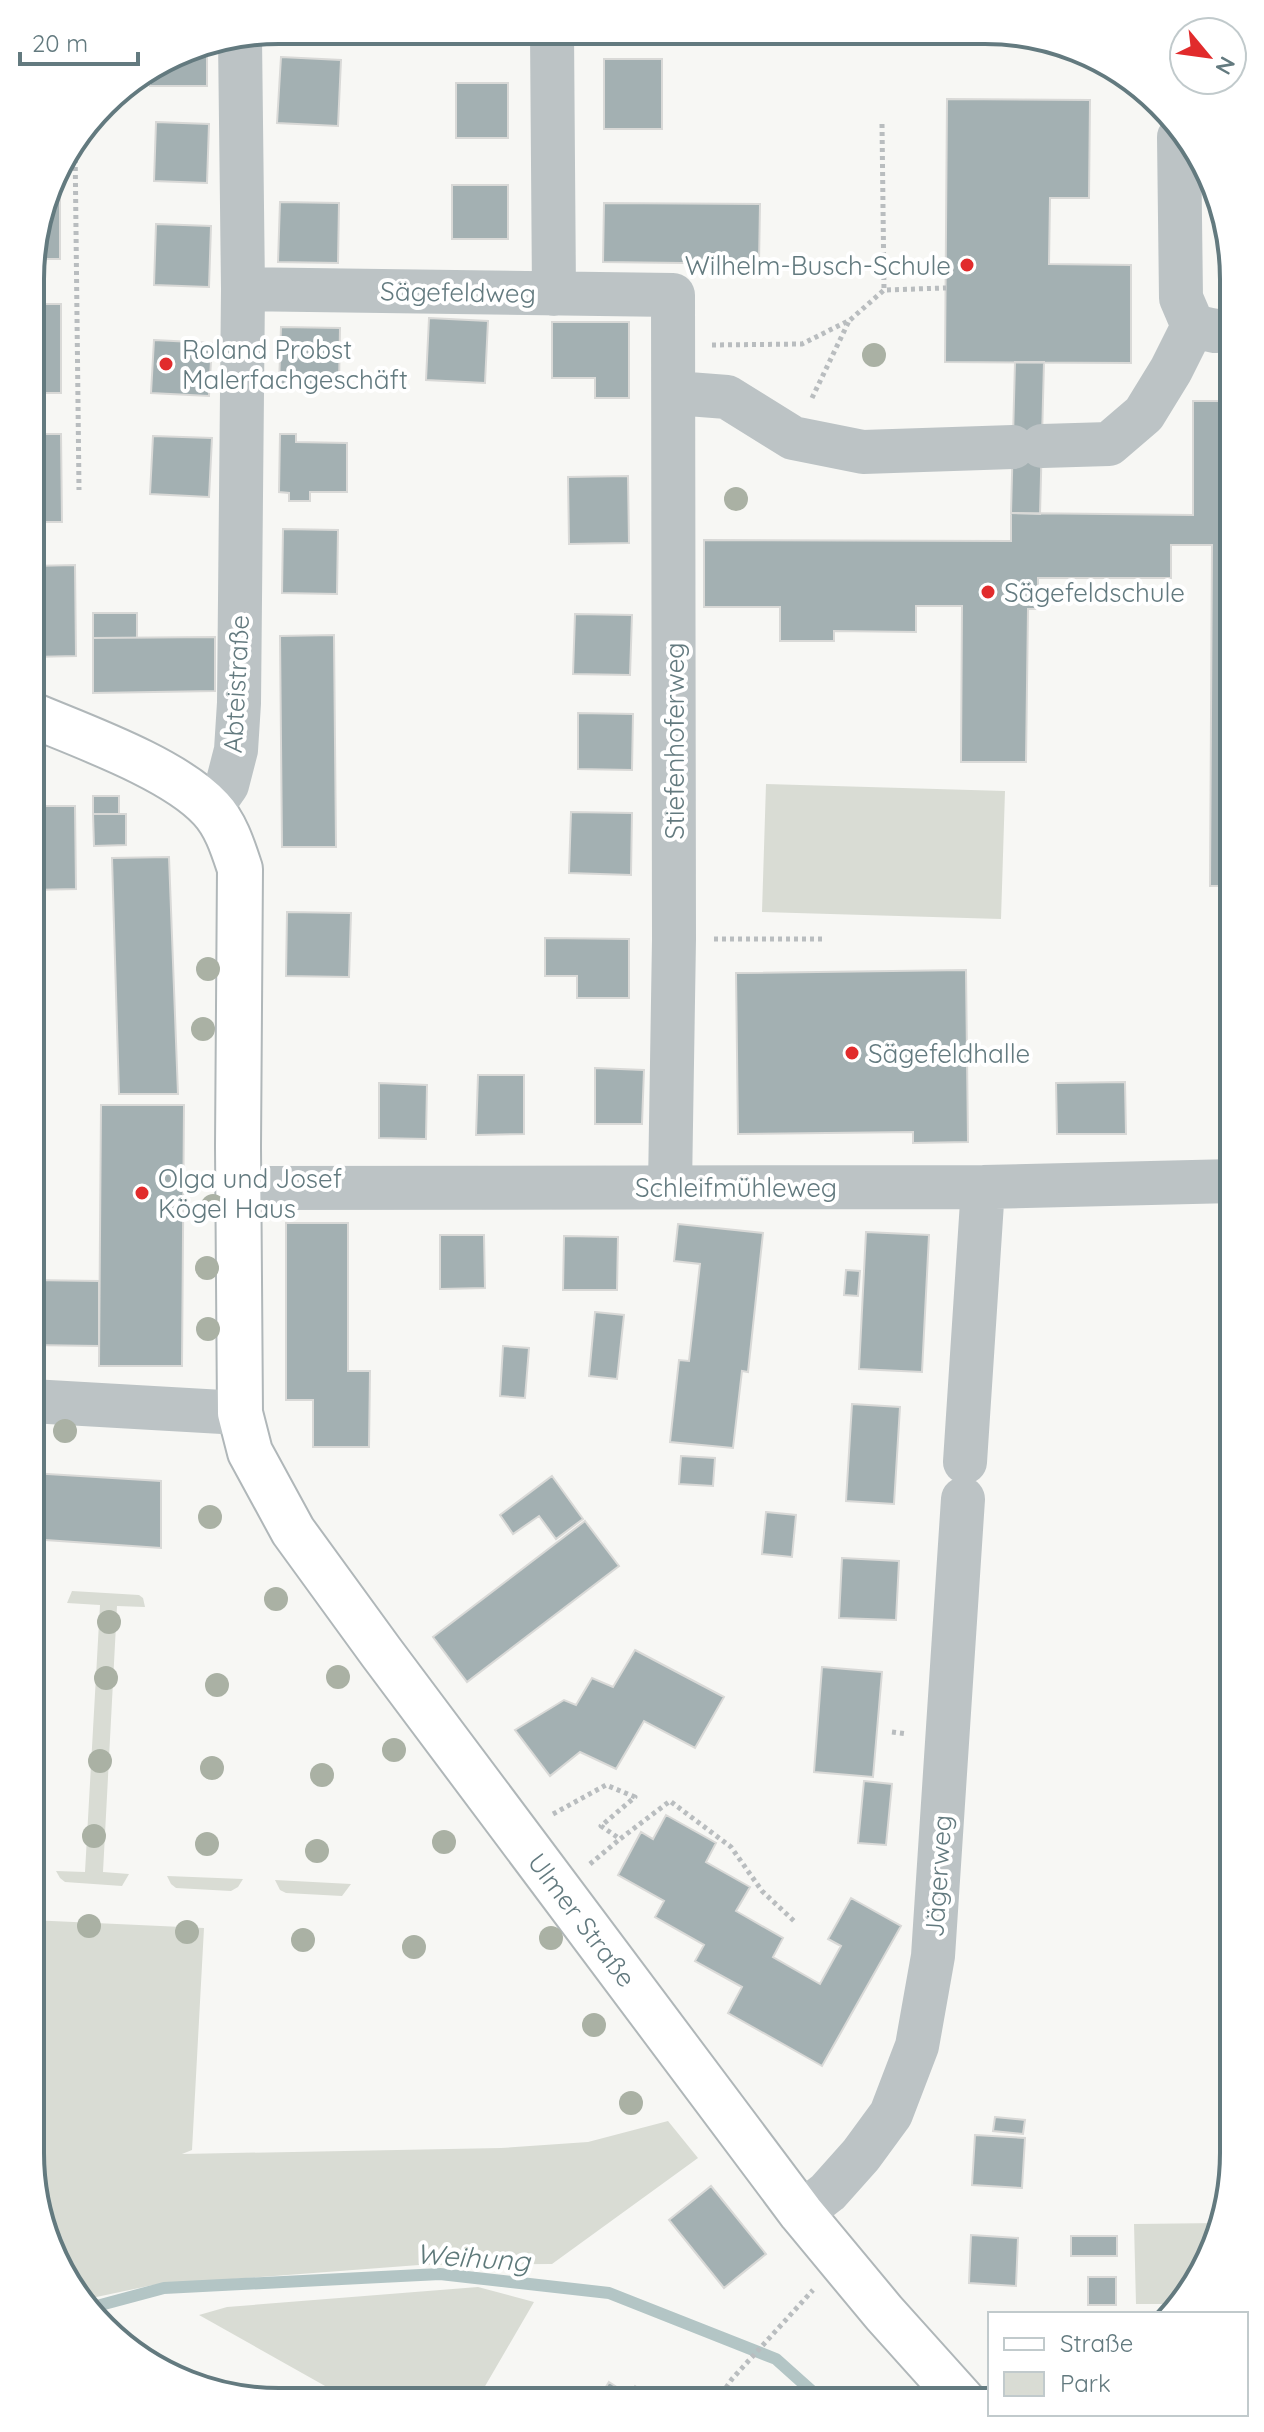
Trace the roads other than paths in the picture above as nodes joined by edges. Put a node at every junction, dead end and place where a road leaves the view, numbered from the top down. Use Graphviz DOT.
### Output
graph roads {
  1 [pos="552,45"];
  2 [pos="240,48"];
  3 [pos="1179,148"];
  4 [pos="243,289"];
  5 [pos="554,294"];
  6 [pos="673,295"];
  7 [pos="1213,328"];
  8 [pos="675,393"];
  9 [pos="44,720"];
  10 [pos="211,808"];
  11 [pos="1220,1181"];
  12 [pos="670,1187"];
  13 [pos="983,1187"];
  14 [pos="238,1188"];
  15 [pos="44,1402"];
  16 [pos="240,1413"];
  17 [pos="801,2213"];
  18 [pos="952,2388"];
  1 -- 5 [label="street"];
  2 -- 4 [label="street, Abteistraße"];
  3 -- 7 [label="street"];
  4 -- 5 [label="street, Sägefeldweg"];
  4 -- 10 [label="street, Abteistraße"];
  5 -- 6 [label="street, Sägefeldweg"];
  6 -- 8 [label="street, Stiefenhoferweg"];
  7 -- 8 [label="street"];
  8 -- 12 [label="street, Stiefenhoferweg"];
  9 -- 10 [label="main road"];
  10 -- 14 [label="main road"];
  11 -- 13 [label="street, Schleifmühleweg"];
  12 -- 13 [label="street, Schleifmühleweg"];
  12 -- 14 [label="street, Schleifmühleweg"];
  13 -- 17 [label="street, Jägerweg"];
  14 -- 16 [label="main road"];
  15 -- 16 [label="street"];
  16 -- 17 [label="main road, Ulmer Straße"];
  17 -- 18 [label="main road, Ulmer Straße"];
}
